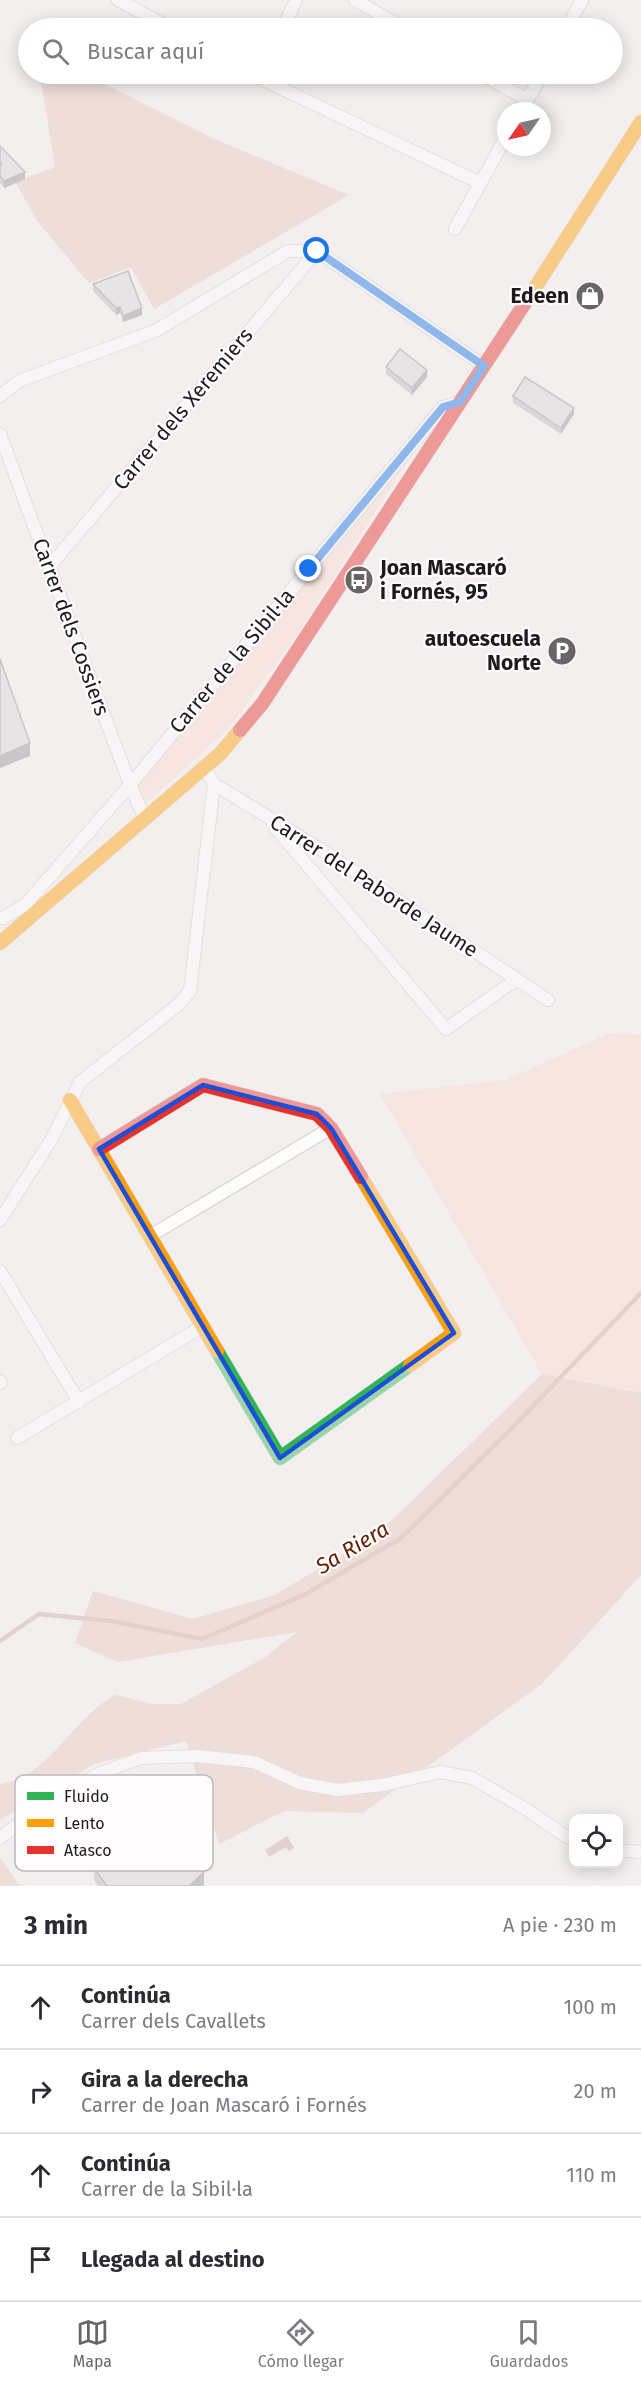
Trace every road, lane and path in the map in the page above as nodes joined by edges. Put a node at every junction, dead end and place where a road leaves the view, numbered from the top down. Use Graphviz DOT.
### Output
graph roads {
  1 [pos="118,0"];
  2 [pos="296,0"];
  3 [pos="355,0"];
  4 [pos="582,0"];
  5 [pos="151,18"];
  6 [pos="288,18"];
  7 [pos="386,18"];
  8 [pos="572,18"];
  9 [pos="276,84"];
  10 [pos="495,84"];
  11 [pos="536,84"];
  12 [pos="519,102"];
  13 [pos="526,102"];
  14 [pos="641,122"];
  15 [pos="497,153"];
  16 [pos="480,183"];
  17 [pos="455,229"];
  18 [pos="317,251"];
  19 [pos="484,366"];
  20 [pos="1,395"];
  21 [pos="460,402"];
  22 [pos="0,434"];
  23 [pos="49,567"];
  24 [pos="204,767"];
  25 [pos="214,784"];
  26 [pos="130,785"];
  27 [pos="266,817"];
  28 [pos="145,819"];
  29 [pos="0,918"];
  30 [pos="0,943"];
  31 [pos="517,979"];
  32 [pos="548,1000"];
  33 [pos="70,1100"];
  34 [pos="331,1128"];
  35 [pos="99,1149"];
  36 [pos="0,1220"];
  37 [pos="150,1236"];
  38 [pos="0,1271"];
  39 [pos="203,1326"];
  40 [pos="79,1402"];
  41 [pos="17,1438"];
  42 [pos="96,1775"];
  43 [pos="15,1827"];
  44 [pos="0,1838"];
  45 [pos="569,1838"];
  46 [pos="623,1850"];
  47 [pos="641,1852"];
  1 -- 5 [label="street"];
  2 -- 6 [label="street"];
  3 -- 7 [label="street"];
  4 -- 8 [label="street"];
  9 -- 16 [label="street"];
  10 -- 12 [label="street"];
  11 -- 13 [label="street"];
  14 -- 19 [label="street"];
  15 -- 16 [label="street"];
  16 -- 17 [label="street"];
  18 -- 19 [label="street"];
  18 -- 20 [label="street"];
  18 -- 23 [label="street, Carrer dels Xeremiers"];
  19 -- 21 [label="street"];
  21 -- 24 [label="street"];
  21 -- 26 [label="street, Carrer de la Sibil·la"];
  22 -- 23 [label="street, Carrer dels Cossiers"];
  23 -- 26 [label="street, Carrer dels Cossiers"];
  24 -- 25 [label="street, Carrer del Paborde Jaume"];
  24 -- 28 [label="street"];
  25 -- 27 [label="street, Carrer del Paborde Jaume"];
  25 -- 33 [label="street"];
  26 -- 28 [label="street, Carrer dels Cossiers"];
  26 -- 29 [label="street, Carrer de la Sibil·la"];
  27 -- 31 [label="street, Carrer del Paborde Jaume"];
  27 -- 31 [label="street"];
  28 -- 30 [label="street"];
  31 -- 32 [label="street, Carrer del Paborde Jaume"];
  33 -- 35 [label="street"];
  33 -- 36 [label="street"];
  34 -- 35 [label="street"];
  34 -- 37 [label="street"];
  34 -- 39 [label="street"];
  35 -- 37 [label="street"];
  37 -- 39 [label="street"];
  38 -- 40 [label="street"];
  39 -- 40 [label="street"];
  40 -- 41 [label="street"];
  42 -- 45 [label="street"];
  43 -- 44 [label="street"];
  46 -- 47 [label="street"];
}
